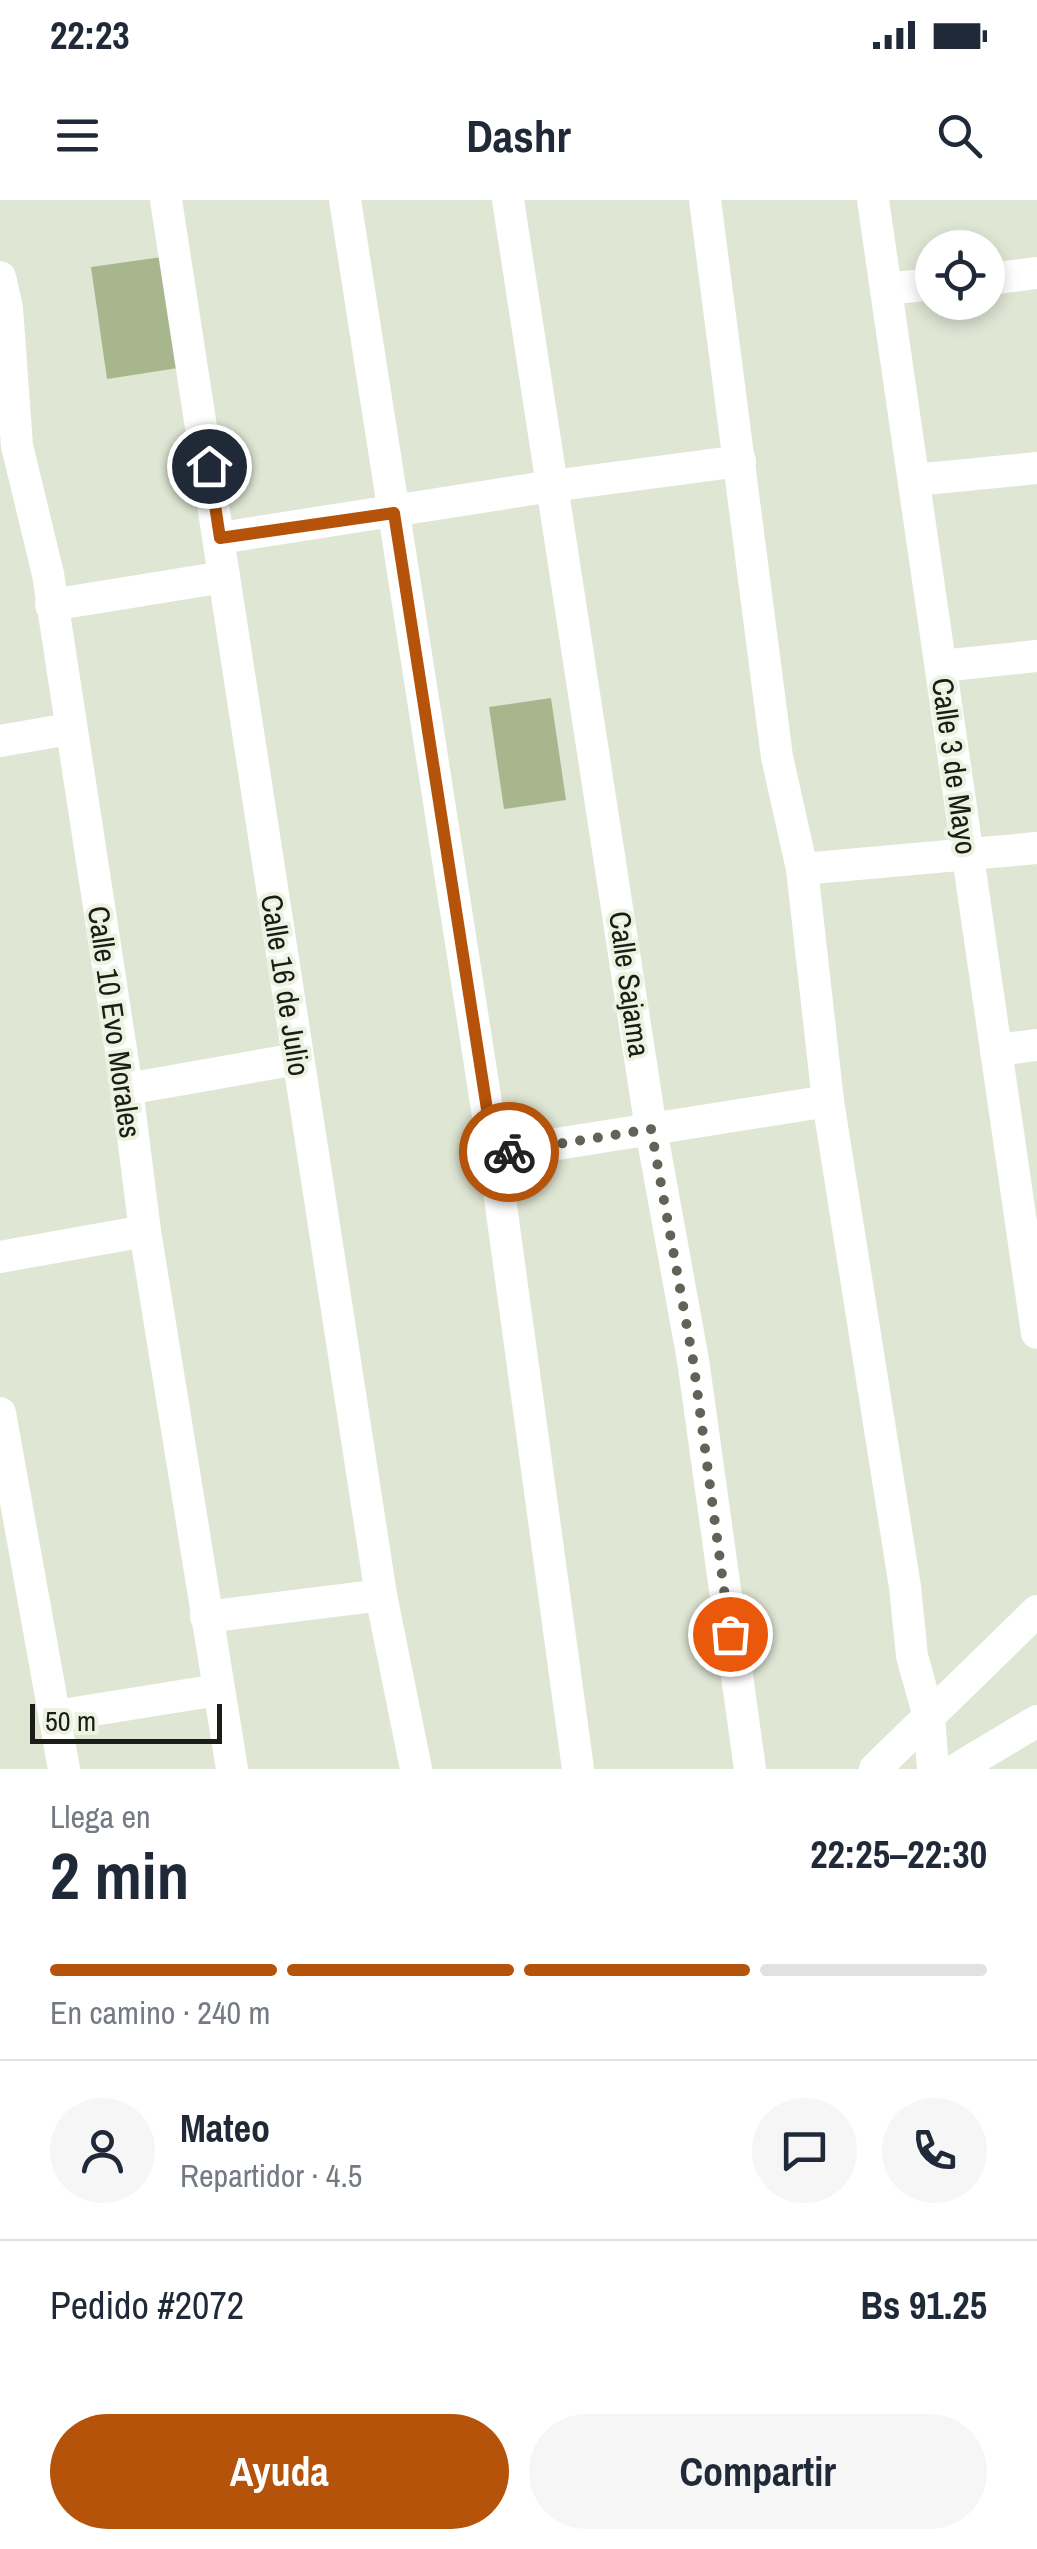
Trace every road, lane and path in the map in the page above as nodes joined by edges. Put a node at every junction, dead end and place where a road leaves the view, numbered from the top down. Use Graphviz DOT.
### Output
graph roads {
  1 [pos="166,200"];
  2 [pos="345,200"];
  3 [pos="508,200"];
  4 [pos="705,200"];
  5 [pos="874,200"];
  6 [pos="1037,273"];
  7 [pos="1005,276"];
  8 [pos="0,277"];
  9 [pos="915,286"];
  10 [pos="886,289"];
  11 [pos="8,447"];
  12 [pos="740,461"];
  13 [pos="1037,468"];
  14 [pos="915,480"];
  15 [pos="552,486"];
  16 [pos="394,513"];
  17 [pos="220,538"];
  18 [pos="224,577"];
  19 [pos="52,605"];
  20 [pos="1037,656"];
  21 [pos="941,666"];
  22 [pos="69,729"];
  23 [pos="0,741"];
  24 [pos="1037,848"];
  25 [pos="967,855"];
  26 [pos="802,869"];
  27 [pos="1037,1045"];
  28 [pos="996,1050"];
  29 [pos="297,1059"];
  30 [pos="127,1089"];
  31 [pos="828,1101"];
  32 [pos="651,1129"];
  33 [pos="494,1154"];
  34 [pos="145,1232"];
  35 [pos="0,1257"];
  36 [pos="1036,1319"];
  37 [pos="0,1413"];
  38 [pos="9,1510"];
  39 [pos="382,1594"];
  40 [pos="1037,1611"];
  41 [pos="206,1617"];
  42 [pos="218,1690"];
  43 [pos="56,1716"];
  44 [pos="929,1717"];
  45 [pos="1037,1721"];
  46 [pos="64,1769"];
  47 [pos="232,1769"];
  48 [pos="416,1769"];
  49 [pos="578,1769"];
  50 [pos="750,1769"];
  51 [pos="875,1769"];
  52 [pos="933,1769"];
  53 [pos="957,1769"];
  1 -- 17 [label="street, Calle 16 de Julio"];
  2 -- 16 [label="street"];
  3 -- 15 [label="street, Calle Sajama"];
  4 -- 12 [label="street"];
  5 -- 10 [label="street, Calle 3 de Mayo"];
  6 -- 7 [label="street"];
  8 -- 11 [label="street, Calle 10 Evo Morales"];
  9 -- 10 [label="street"];
  10 -- 14 [label="street, Calle 3 de Mayo"];
  11 -- 19 [label="street, Calle 10 Evo Morales"];
  12 -- 15 [label="street"];
  12 -- 26 [label="street"];
  13 -- 14 [label="street"];
  14 -- 21 [label="street, Calle 3 de Mayo"];
  15 -- 16 [label="street"];
  15 -- 32 [label="street, Calle Sajama"];
  16 -- 17 [label="street"];
  16 -- 33 [label="street"];
  17 -- 18 [label="street, Calle 16 de Julio"];
  18 -- 19 [label="street"];
  18 -- 29 [label="street, Calle 16 de Julio"];
  19 -- 22 [label="street, Calle 10 Evo Morales"];
  20 -- 21 [label="street"];
  21 -- 25 [label="street, Calle 3 de Mayo"];
  22 -- 23 [label="street"];
  22 -- 30 [label="street, Calle 10 Evo Morales"];
  24 -- 25 [label="street"];
  25 -- 26 [label="street"];
  25 -- 28 [label="street, Calle 3 de Mayo"];
  26 -- 31 [label="street"];
  27 -- 28 [label="street"];
  28 -- 36 [label="street, Calle 3 de Mayo"];
  29 -- 30 [label="street"];
  29 -- 39 [label="street, Calle 16 de Julio"];
  30 -- 34 [label="street, Calle 10 Evo Morales"];
  31 -- 32 [label="street"];
  31 -- 44 [label="street"];
  32 -- 33 [label="street"];
  32 -- 50 [label="street, Calle Sajama"];
  33 -- 49 [label="street"];
  34 -- 35 [label="street"];
  34 -- 41 [label="street, Calle 10 Evo Morales"];
  37 -- 38 [label="street"];
  38 -- 43 [label="street"];
  39 -- 41 [label="street"];
  39 -- 48 [label="street, Calle 16 de Julio"];
  40 -- 44 [label="street"];
  41 -- 42 [label="street, Calle 10 Evo Morales"];
  42 -- 43 [label="street"];
  42 -- 47 [label="street, Calle 10 Evo Morales"];
  43 -- 46 [label="street"];
  44 -- 51 [label="street"];
  44 -- 52 [label="street"];
  45 -- 53 [label="street"];
}
